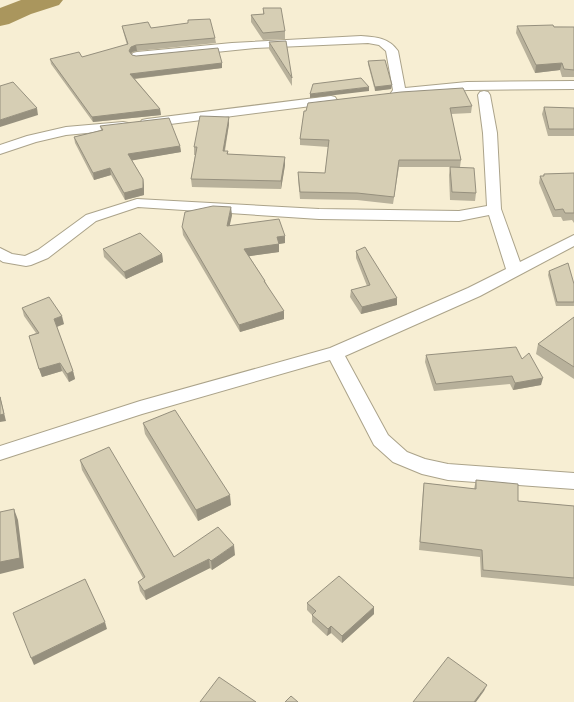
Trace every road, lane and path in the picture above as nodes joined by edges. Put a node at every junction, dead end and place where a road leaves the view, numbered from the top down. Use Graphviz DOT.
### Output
graph roads {
  1 [pos="137,56"];
  2 [pos="502,85"];
  3 [pos="574,85"];
  4 [pos="467,86"];
  5 [pos="400,93"];
  6 [pos="385,95"];
  7 [pos="484,95"];
  8 [pos="346,99"];
  9 [pos="0,150"];
  10 [pos="494,209"];
  11 [pos="574,240"];
  12 [pos="0,253"];
  13 [pos="514,271"];
  14 [pos="334,353"];
  15 [pos="0,453"];
  16 [pos="574,482"];
  1 -- 5 [label="street"];
  2 -- 3 [label="street"];
  2 -- 4 [label="street"];
  2 -- 7 [label="street"];
  4 -- 5 [label="street"];
  4 -- 7 [label="street"];
  5 -- 6 [label="street"];
  7 -- 10 [label="street"];
  8 -- 9 [label="street"];
  10 -- 12 [label="street"];
  10 -- 13 [label="street"];
  11 -- 13 [label="street"];
  13 -- 14 [label="street"];
  14 -- 15 [label="street"];
  14 -- 16 [label="street"];
}
